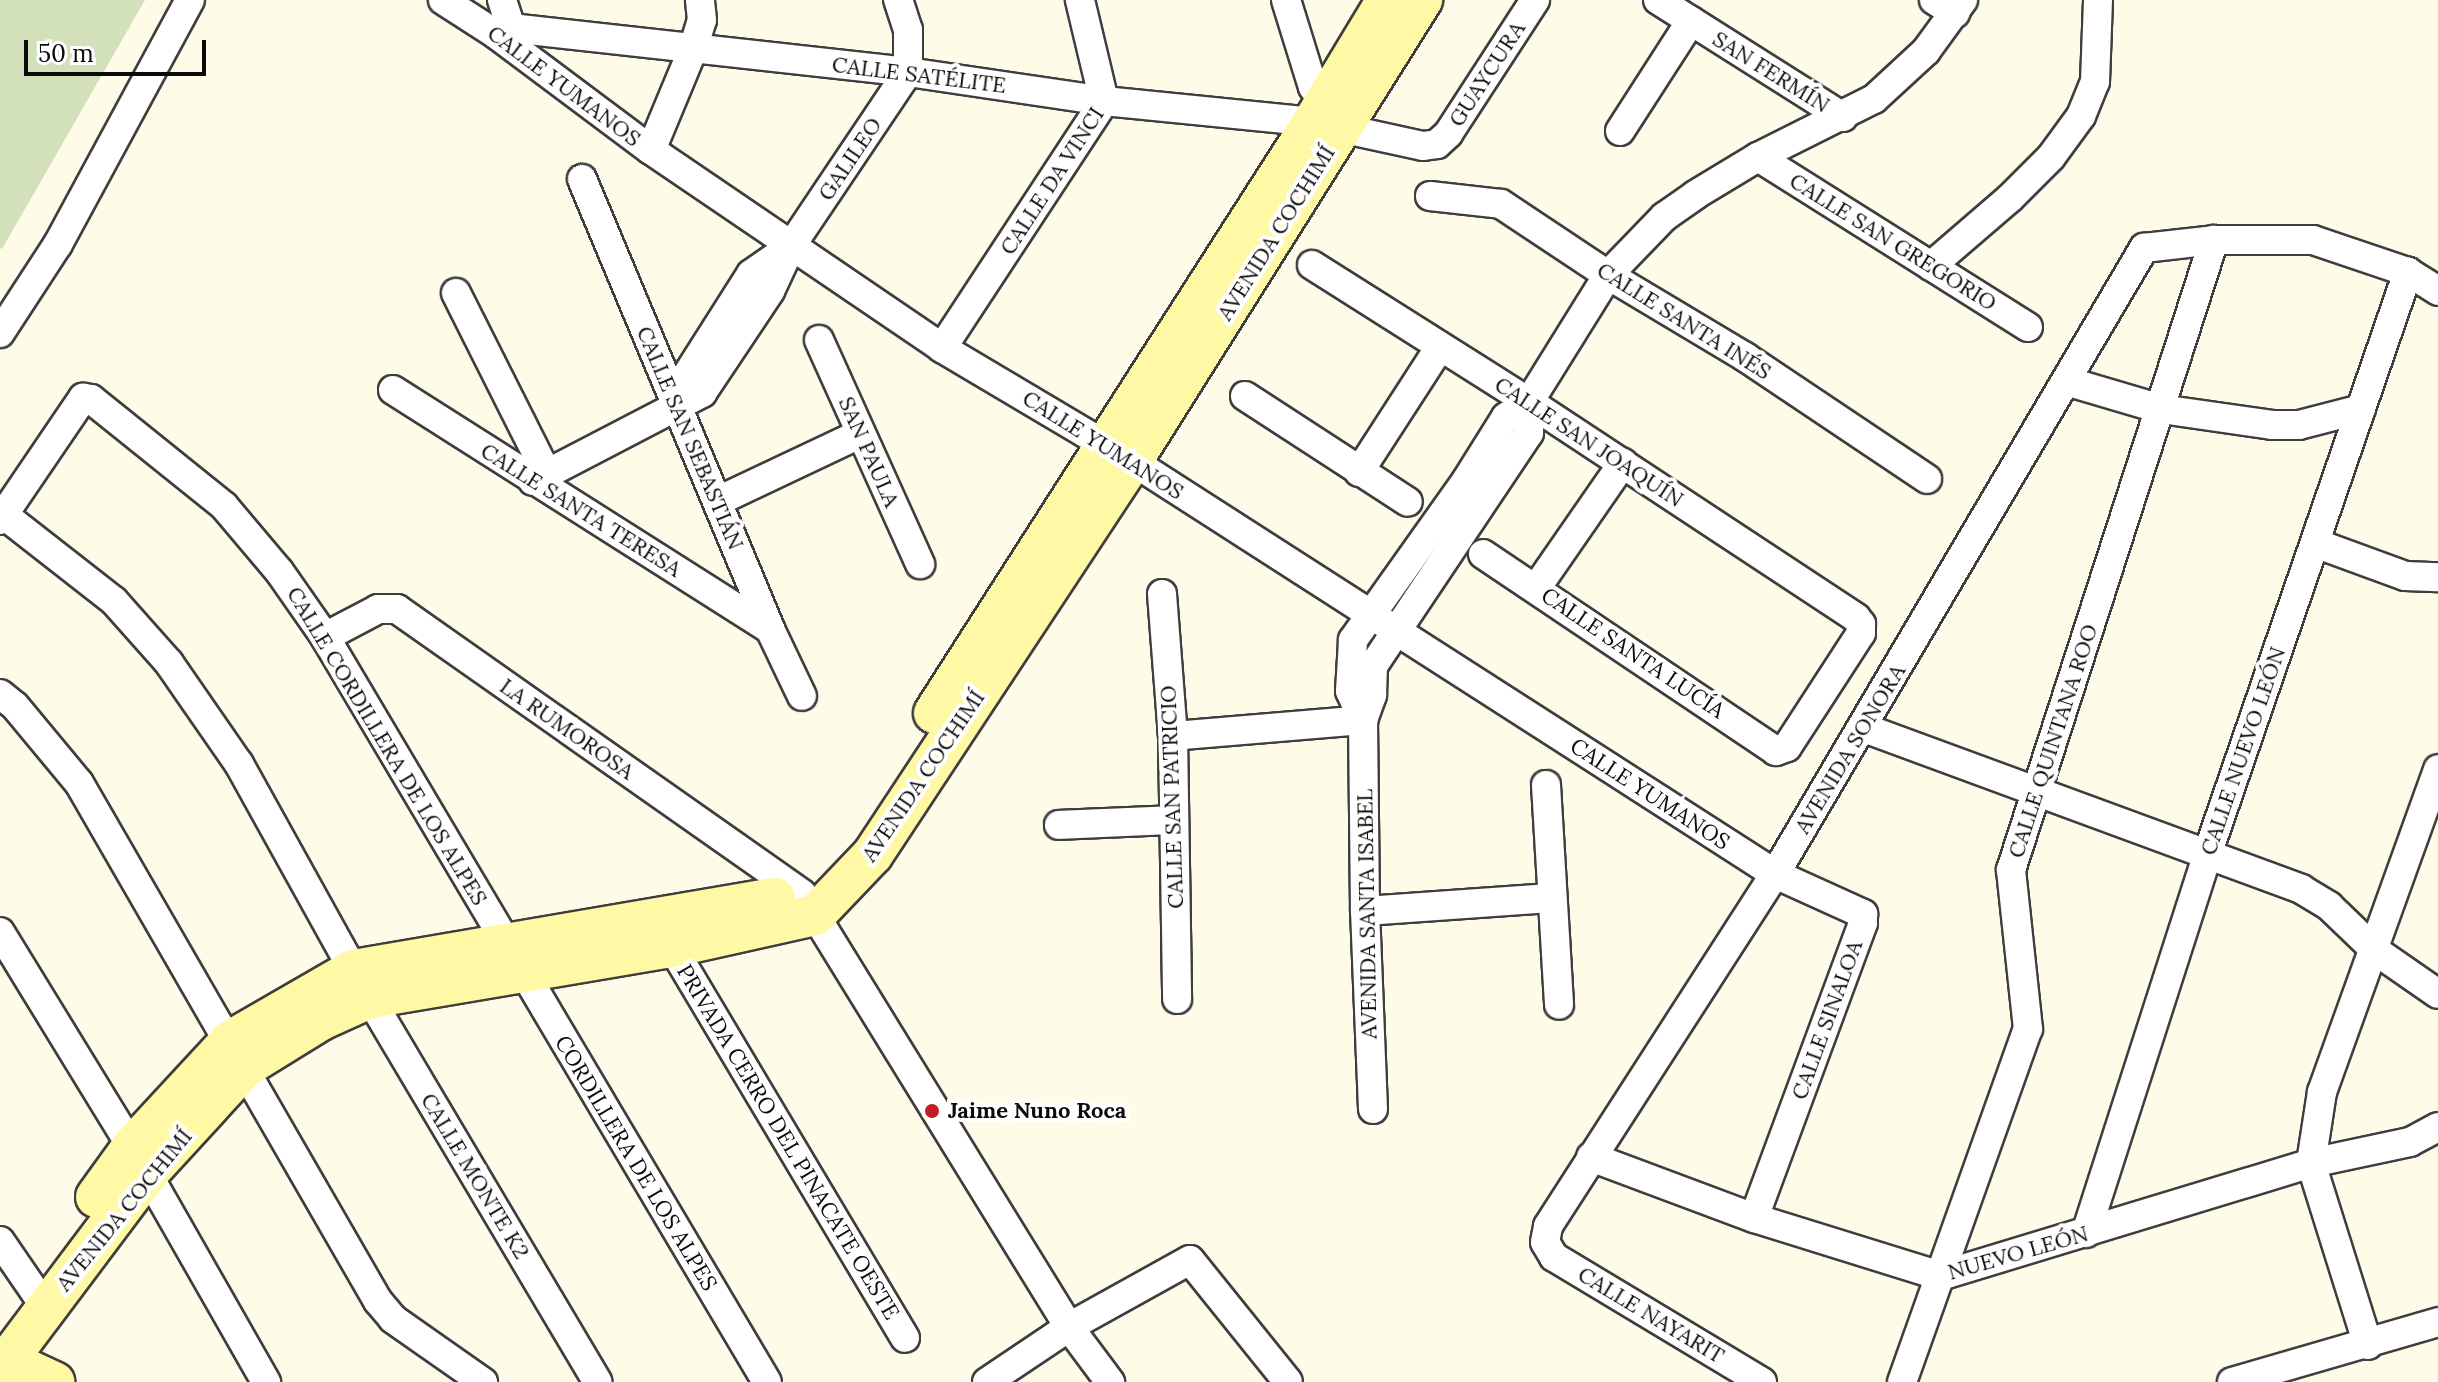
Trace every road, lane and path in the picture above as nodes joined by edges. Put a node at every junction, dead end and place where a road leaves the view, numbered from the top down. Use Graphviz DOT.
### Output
graph roads {
  1 [pos="190,0"];
  2 [pos="443,0"];
  3 [pos="502,0"];
  4 [pos="700,0"];
  5 [pos="898,0"];
  6 [pos="1080,0"];
  7 [pos="1286,0"];
  8 [pos="1387,0"];
  9 [pos="1422,0"];
  10 [pos="1535,0"];
  11 [pos="1658,0"];
  12 [pos="2098,0"];
  13 [pos="1951,4"];
  14 [pos="1691,21"];
  15 [pos="504,31"];
  16 [pos="693,49"];
  17 [pos="908,72"];
  18 [pos="1104,101"];
  19 [pos="1843,117"];
  20 [pos="1326,119"];
  21 [pos="1620,131"];
  22 [pos="651,150"];
  23 [pos="1758,157"];
  24 [pos="582,179"];
  25 [pos="1430,196"];
  26 [pos="2214,240"];
  27 [pos="791,246"];
  28 [pos="1312,265"];
  29 [pos="1931,266"];
  30 [pos="2408,272"];
  31 [pos="1608,275"];
  32 [pos="2438,291"];
  33 [pos="456,293"];
  34 [pos="2028,327"];
  35 [pos="0,333"];
  36 [pos="819,340"];
  37 [pos="1440,347"];
  38 [pos="942,348"];
  39 [pos="2066,381"];
  40 [pos="393,390"];
  41 [pos="1245,396"];
  42 [pos="1529,402"];
  43 [pos="676,406"];
  44 [pos="2161,409"];
  45 [pos="2361,409"];
  46 [pos="860,434"];
  47 [pos="1120,453"];
  48 [pos="1623,463"];
  49 [pos="1359,472"];
  50 [pos="540,477"];
  51 [pos="1927,479"];
  52 [pos="718,501"];
  53 [pos="1408,502"];
  54 [pos="2,518"];
  55 [pos="2315,543"];
  56 [pos="1483,554"];
  57 [pos="920,564"];
  58 [pos="2438,577"];
  59 [pos="1537,587"];
  60 [pos="1162,594"];
  61 [pos="1382,623"];
  62 [pos="770,629"];
  63 [pos="325,637"];
  64 [pos="0,694"];
  65 [pos="802,696"];
  66 [pos="1363,720"];
  67 [pos="1864,728"];
  68 [pos="1173,736"];
  69 [pos="1782,750"];
  70 [pos="2438,769"];
  71 [pos="1546,785"];
  72 [pos="2038,795"];
  73 [pos="1174,820"];
  74 [pos="1059,825"];
  75 [pos="2207,855"];
  76 [pos="1775,874"];
  77 [pos="1551,898"];
  78 [pos="808,904"];
  79 [pos="1365,911"];
  80 [pos="0,932"];
  81 [pos="672,947"];
  82 [pos="2376,951"];
  83 [pos="514,956"];
  84 [pos="362,984"];
  85 [pos="2438,994"];
  86 [pos="1177,999"];
  87 [pos="1559,1005"];
  88 [pos="238,1054"];
  89 [pos="1373,1109"];
  90 [pos="2438,1127"];
  91 [pos="1591,1157"];
  92 [pos="140,1160"];
  93 [pos="2311,1163"];
  94 [pos="1754,1218"];
  95 [pos="2086,1233"];
  96 [pos="0,1241"];
  97 [pos="1545,1242"];
  98 [pos="1940,1276"];
  99 [pos="38,1298"];
  100 [pos="2438,1322"];
  101 [pos="1069,1327"];
  102 [pos="905,1338"];
  103 [pos="2368,1345"];
  104 [pos="2,1353"];
  105 [pos="1760,1381"];
  106 [pos="54,1382"];
  107 [pos="266,1382"];
  108 [pos="483,1382"];
  109 [pos="598,1382"];
  110 [pos="767,1382"];
  111 [pos="987,1382"];
  112 [pos="1110,1382"];
  113 [pos="1288,1382"];
  114 [pos="1902,1382"];
  115 [pos="2232,1382"];
  1 -- 35 [label="street"];
  2 -- 15 [label="street, CALLE YUMANOS"];
  3 -- 15 [label="street"];
  4 -- 16 [label="street"];
  5 -- 17 [label="street"];
  6 -- 18 [label="street, CALLE DA VINCI"];
  7 -- 20 [label="street"];
  8 -- 20 [label="street, AVENIDA COCHIMÍ"];
  9 -- 20 [label="street, AVENIDA COCHIMÍ"];
  10 -- 20 [label="street, GUAYCURA"];
  11 -- 14 [label="street, SAN FERMÍN"];
  12 -- 29 [label="street"];
  13 -- 19 [label="street, AVENIDA SANTA ISABEL"];
  14 -- 19 [label="street, SAN FERMÍN"];
  14 -- 21 [label="street"];
  15 -- 16 [label="street, CALLE SATÉLITE"];
  15 -- 22 [label="street, CALLE YUMANOS"];
  16 -- 17 [label="street, CALLE SATÉLITE"];
  16 -- 22 [label="street"];
  17 -- 18 [label="street, CALLE SATÉLITE"];
  17 -- 27 [label="street, GALILEO"];
  18 -- 20 [label="street, CALLE SATÉLITE"];
  18 -- 38 [label="street, CALLE DA VINCI"];
  19 -- 23 [label="street, AVENIDA SANTA ISABEL"];
  20 -- 47 [label="street, AVENIDA COCHIMÍ"];
  22 -- 27 [label="street, CALLE YUMANOS"];
  23 -- 29 [label="street, CALLE SAN GREGORIO"];
  23 -- 31 [label="street, AVENIDA SANTA ISABEL"];
  24 -- 43 [label="street, CALLE SAN SEBASTIÁN"];
  25 -- 31 [label="street, CALLE SANTA INÉS"];
  26 -- 30 [label="street"];
  26 -- 39 [label="street, AVENIDA SONORA"];
  26 -- 44 [label="street, CALLE QUINTANA ROO"];
  27 -- 38 [label="street, CALLE YUMANOS"];
  27 -- 43 [label="street, GALILEO"];
  28 -- 37 [label="street, CALLE SAN JOAQUÍN"];
  29 -- 34 [label="street, CALLE SAN GREGORIO"];
  30 -- 32 [label="street"];
  30 -- 45 [label="street, CALLE NUEVO LEÓN"];
  31 -- 42 [label="street, AVENIDA SANTA ISABEL"];
  31 -- 51 [label="street, CALLE SANTA INÉS"];
  33 -- 50 [label="street"];
  36 -- 46 [label="street, SAN PAULA"];
  37 -- 42 [label="street, CALLE SAN JOAQUÍN"];
  37 -- 49 [label="street"];
  38 -- 47 [label="street, CALLE YUMANOS"];
  39 -- 44 [label="street"];
  39 -- 67 [label="street, AVENIDA SONORA"];
  40 -- 50 [label="street, CALLE SANTA TERESA"];
  41 -- 49 [label="street"];
  42 -- 48 [label="street, CALLE SAN JOAQUÍN"];
  42 -- 61 [label="street, AVENIDA SANTA ISABEL"];
  43 -- 50 [label="street"];
  43 -- 52 [label="street, CALLE SAN SEBASTIÁN"];
  44 -- 45 [label="street"];
  44 -- 72 [label="street, CALLE QUINTANA ROO"];
  45 -- 55 [label="street, CALLE NUEVO LEÓN"];
  46 -- 52 [label="street"];
  46 -- 57 [label="street, SAN PAULA"];
  47 -- 61 [label="street, CALLE YUMANOS"];
  47 -- 78 [label="street, AVENIDA COCHIMÍ"];
  48 -- 59 [label="street"];
  48 -- 69 [label="street, CALLE SAN JOAQUÍN"];
  49 -- 53 [label="street"];
  50 -- 62 [label="street, CALLE SANTA TERESA"];
  52 -- 62 [label="street, CALLE SAN SEBASTIÁN"];
  54 -- 63 [label="street, CALLE CORDILLERA DE LOS ALPES"];
  54 -- 84 [label="street, CALLE MONTE K2"];
  55 -- 58 [label="street"];
  55 -- 75 [label="street, CALLE NUEVO LEÓN"];
  56 -- 59 [label="street, CALLE SANTA LUCÍA"];
  59 -- 69 [label="street, CALLE SANTA LUCÍA"];
  60 -- 68 [label="street, CALLE SAN PATRICIO"];
  61 -- 66 [label="street, AVENIDA SANTA ISABEL"];
  61 -- 76 [label="street, CALLE YUMANOS"];
  62 -- 65 [label="street, CALLE SAN SEBASTIÁN"];
  63 -- 78 [label="street, LA RUMOROSA"];
  63 -- 83 [label="street, CALLE CORDILLERA DE LOS ALPES"];
  64 -- 88 [label="street"];
  66 -- 68 [label="street"];
  66 -- 79 [label="street, AVENIDA SANTA ISABEL"];
  67 -- 72 [label="street"];
  67 -- 76 [label="street, AVENIDA SONORA"];
  68 -- 73 [label="street, CALLE SAN PATRICIO"];
  70 -- 82 [label="street"];
  71 -- 77 [label="street"];
  72 -- 75 [label="street"];
  72 -- 98 [label="street, CALLE QUINTANA ROO"];
  73 -- 74 [label="street"];
  73 -- 86 [label="street, CALLE SAN PATRICIO"];
  75 -- 82 [label="street"];
  75 -- 95 [label="street, CALLE NUEVO LEÓN"];
  76 -- 91 [label="street, AVENIDA SONORA"];
  76 -- 94 [label="street, CALLE SINALOA"];
  77 -- 79 [label="street"];
  77 -- 87 [label="street"];
  78 -- 81 [label="street, AVENIDA COCHIMÍ"];
  78 -- 83 [label="street, AVENIDA COCHIMÍ"];
  78 -- 101 [label="street"];
  79 -- 89 [label="street, AVENIDA SANTA ISABEL"];
  80 -- 92 [label="street"];
  81 -- 83 [label="street, AVENIDA COCHIMÍ"];
  81 -- 102 [label="street, PRIVADA CERRO DEL PINACATE OESTE"];
  82 -- 85 [label="street"];
  82 -- 93 [label="street"];
  83 -- 84 [label="street, AVENIDA COCHIMÍ"];
  83 -- 110 [label="street, CORDILLERA DE LOS ALPES"];
  84 -- 88 [label="street, AVENIDA COCHIMÍ"];
  84 -- 109 [label="street, CALLE MONTE K2"];
  88 -- 92 [label="street, AVENIDA COCHIMÍ"];
  88 -- 108 [label="street"];
  90 -- 93 [label="street, NUEVO LEÓN"];
  91 -- 94 [label="street, NUEVO LEÓN"];
  91 -- 97 [label="street, AVENIDA SONORA"];
  92 -- 99 [label="street, AVENIDA COCHIMÍ"];
  92 -- 107 [label="street"];
  93 -- 95 [label="street, NUEVO LEÓN"];
  93 -- 103 [label="street"];
  94 -- 98 [label="street, NUEVO LEÓN"];
  95 -- 98 [label="street, NUEVO LEÓN"];
  96 -- 99 [label="street"];
  97 -- 105 [label="street, CALLE NAYARIT"];
  98 -- 114 [label="street, CALLE QUINTANA ROO"];
  99 -- 104 [label="street, AVENIDA COCHIMÍ"];
  100 -- 103 [label="street"];
  101 -- 111 [label="street"];
  101 -- 112 [label="street"];
  101 -- 113 [label="street"];
  103 -- 115 [label="street"];
  104 -- 106 [label="street"];
}
